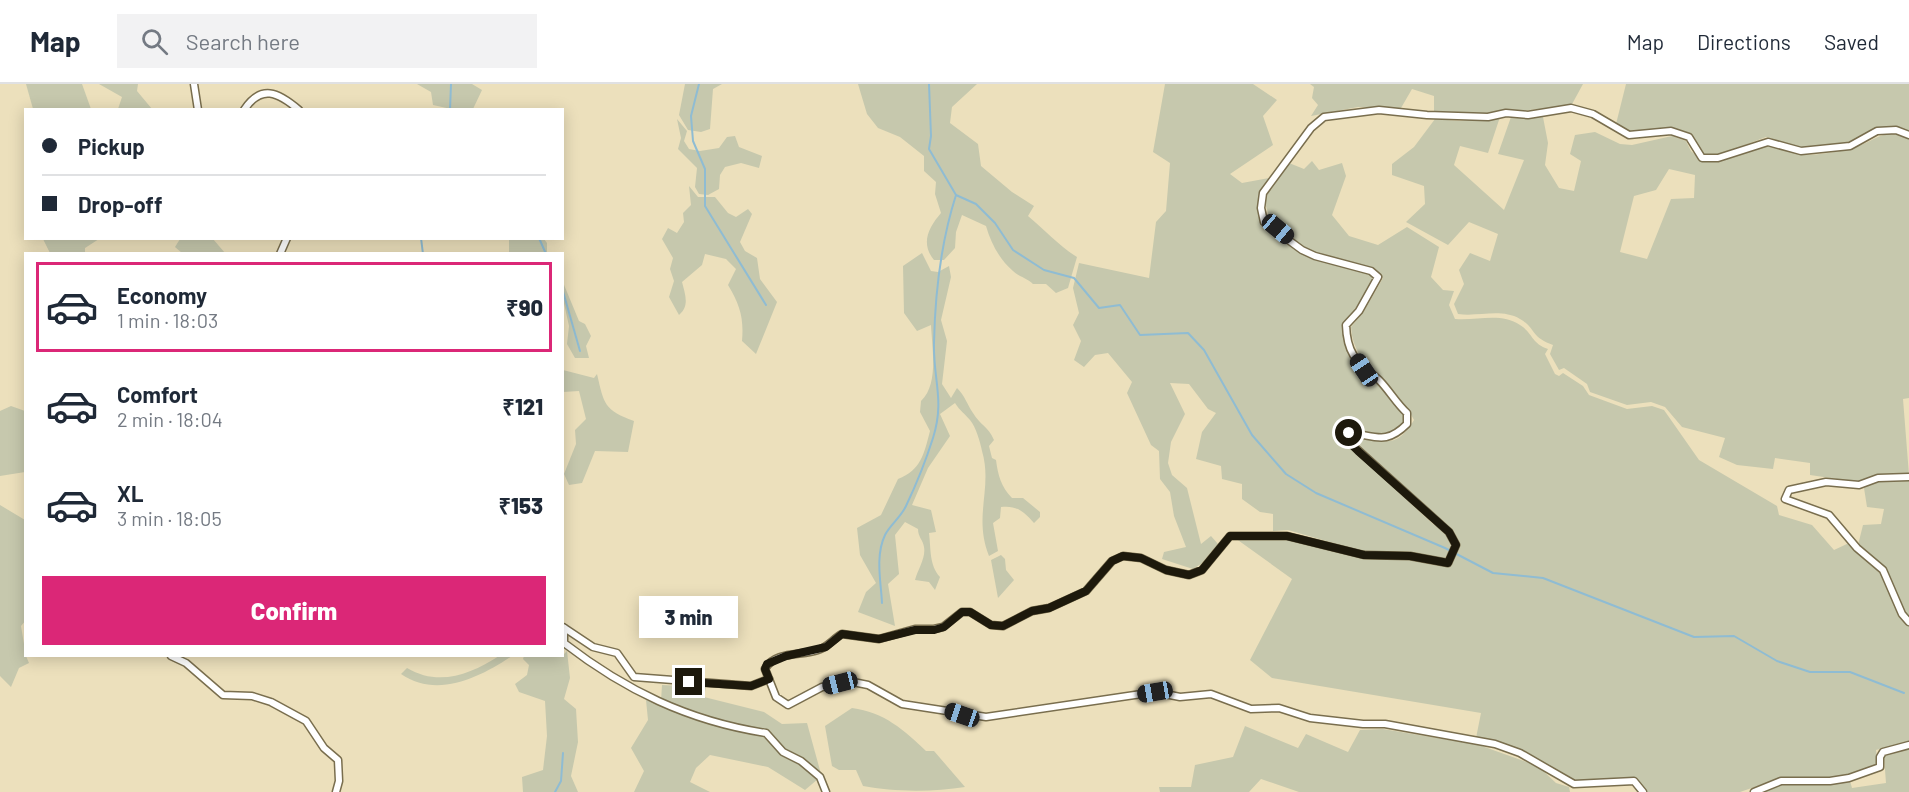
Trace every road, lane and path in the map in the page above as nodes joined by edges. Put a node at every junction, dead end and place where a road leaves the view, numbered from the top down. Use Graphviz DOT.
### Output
graph roads {
  1 [pos="194,84"];
  2 [pos="198,108"];
  3 [pos="246,108"];
  4 [pos="297,108"];
  5 [pos="1909,135"];
  6 [pos="1909,477"];
  7 [pos="1909,622"];
  8 [pos="564,628"];
  9 [pos="564,643"];
  10 [pos="173,657"];
  11 [pos="769,679"];
  12 [pos="1909,745"];
  13 [pos="1574,784"];
  14 [pos="336,792"];
  15 [pos="826,792"];
  16 [pos="1575,792"];
  17 [pos="1643,792"];
  18 [pos="1754,792"];
  1 -- 2 [label="street"];
  3 -- 4 [label="street"];
  5 -- 11 [label="street"];
  6 -- 7 [label="street"];
  8 -- 11 [label="street"];
  9 -- 15 [label="street"];
  10 -- 14 [label="street"];
  11 -- 13 [label="street"];
  12 -- 18 [label="street"];
  13 -- 16 [label="street"];
  13 -- 17 [label="street"];
}
